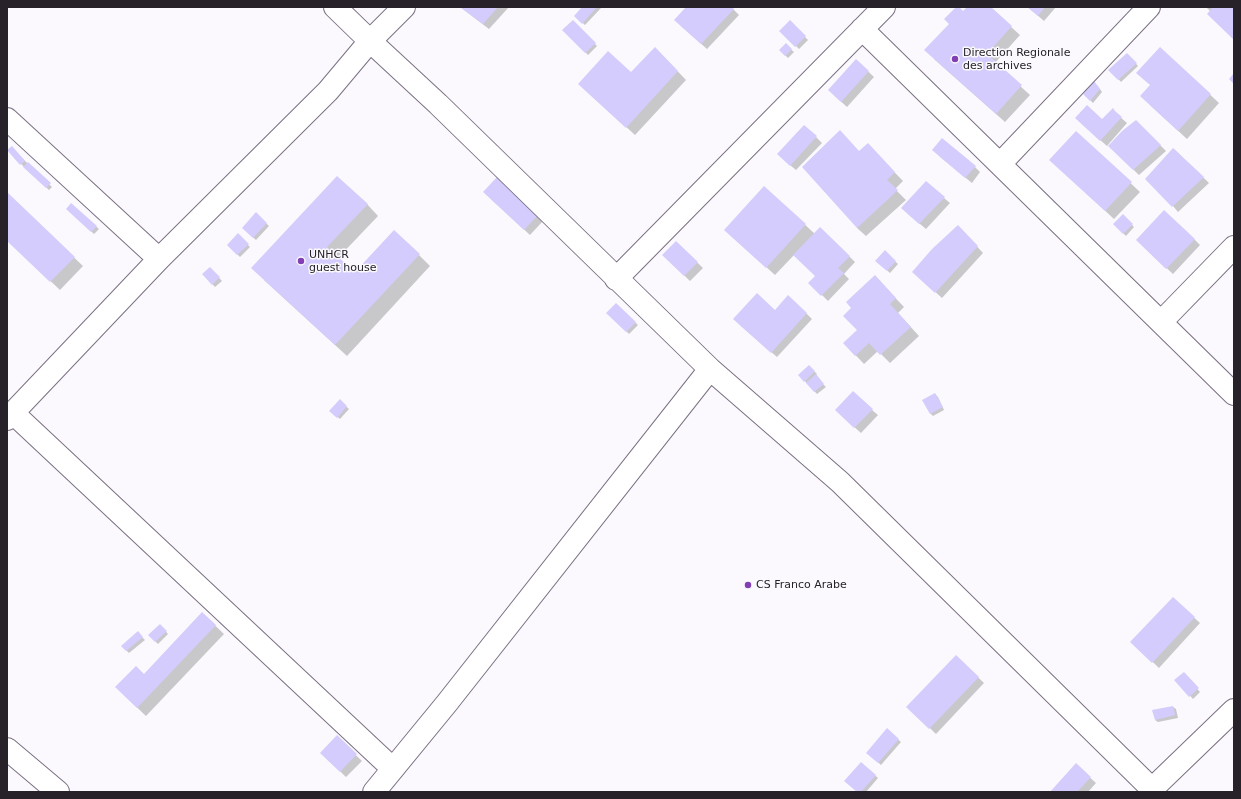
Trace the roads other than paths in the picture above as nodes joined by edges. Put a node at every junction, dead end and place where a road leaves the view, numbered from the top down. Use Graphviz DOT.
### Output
graph roads {
  1 [pos="335,7"];
  2 [pos="404,7"];
  3 [pos="884,7"];
  4 [pos="1149,7"];
  5 [pos="862,29"];
  6 [pos="370,41"];
  7 [pos="11,131"];
  8 [pos="1000,164"];
  9 [pos="1234,248"];
  10 [pos="159,259"];
  11 [pos="616,278"];
  12 [pos="1161,322"];
  13 [pos="710,369"];
  14 [pos="1234,394"];
  15 [pos="10,416"];
  16 [pos="1234,710"];
  17 [pos="7,749"];
  18 [pos="393,769"];
  19 [pos="1152,791"];
  20 [pos="58,792"];
  21 [pos="374,792"];
  1 -- 6 [label="street"];
  2 -- 6 [label="street"];
  3 -- 5 [label="street"];
  4 -- 8 [label="street"];
  5 -- 8 [label="street"];
  5 -- 11 [label="street"];
  6 -- 10 [label="street"];
  6 -- 11 [label="street"];
  7 -- 10 [label="street"];
  8 -- 12 [label="street"];
  9 -- 12 [label="street"];
  10 -- 15 [label="street"];
  11 -- 13 [label="street"];
  12 -- 14 [label="street"];
  13 -- 18 [label="street"];
  13 -- 19 [label="street"];
  15 -- 18 [label="street"];
  16 -- 19 [label="street"];
  17 -- 20 [label="street"];
  18 -- 21 [label="street"];
}
